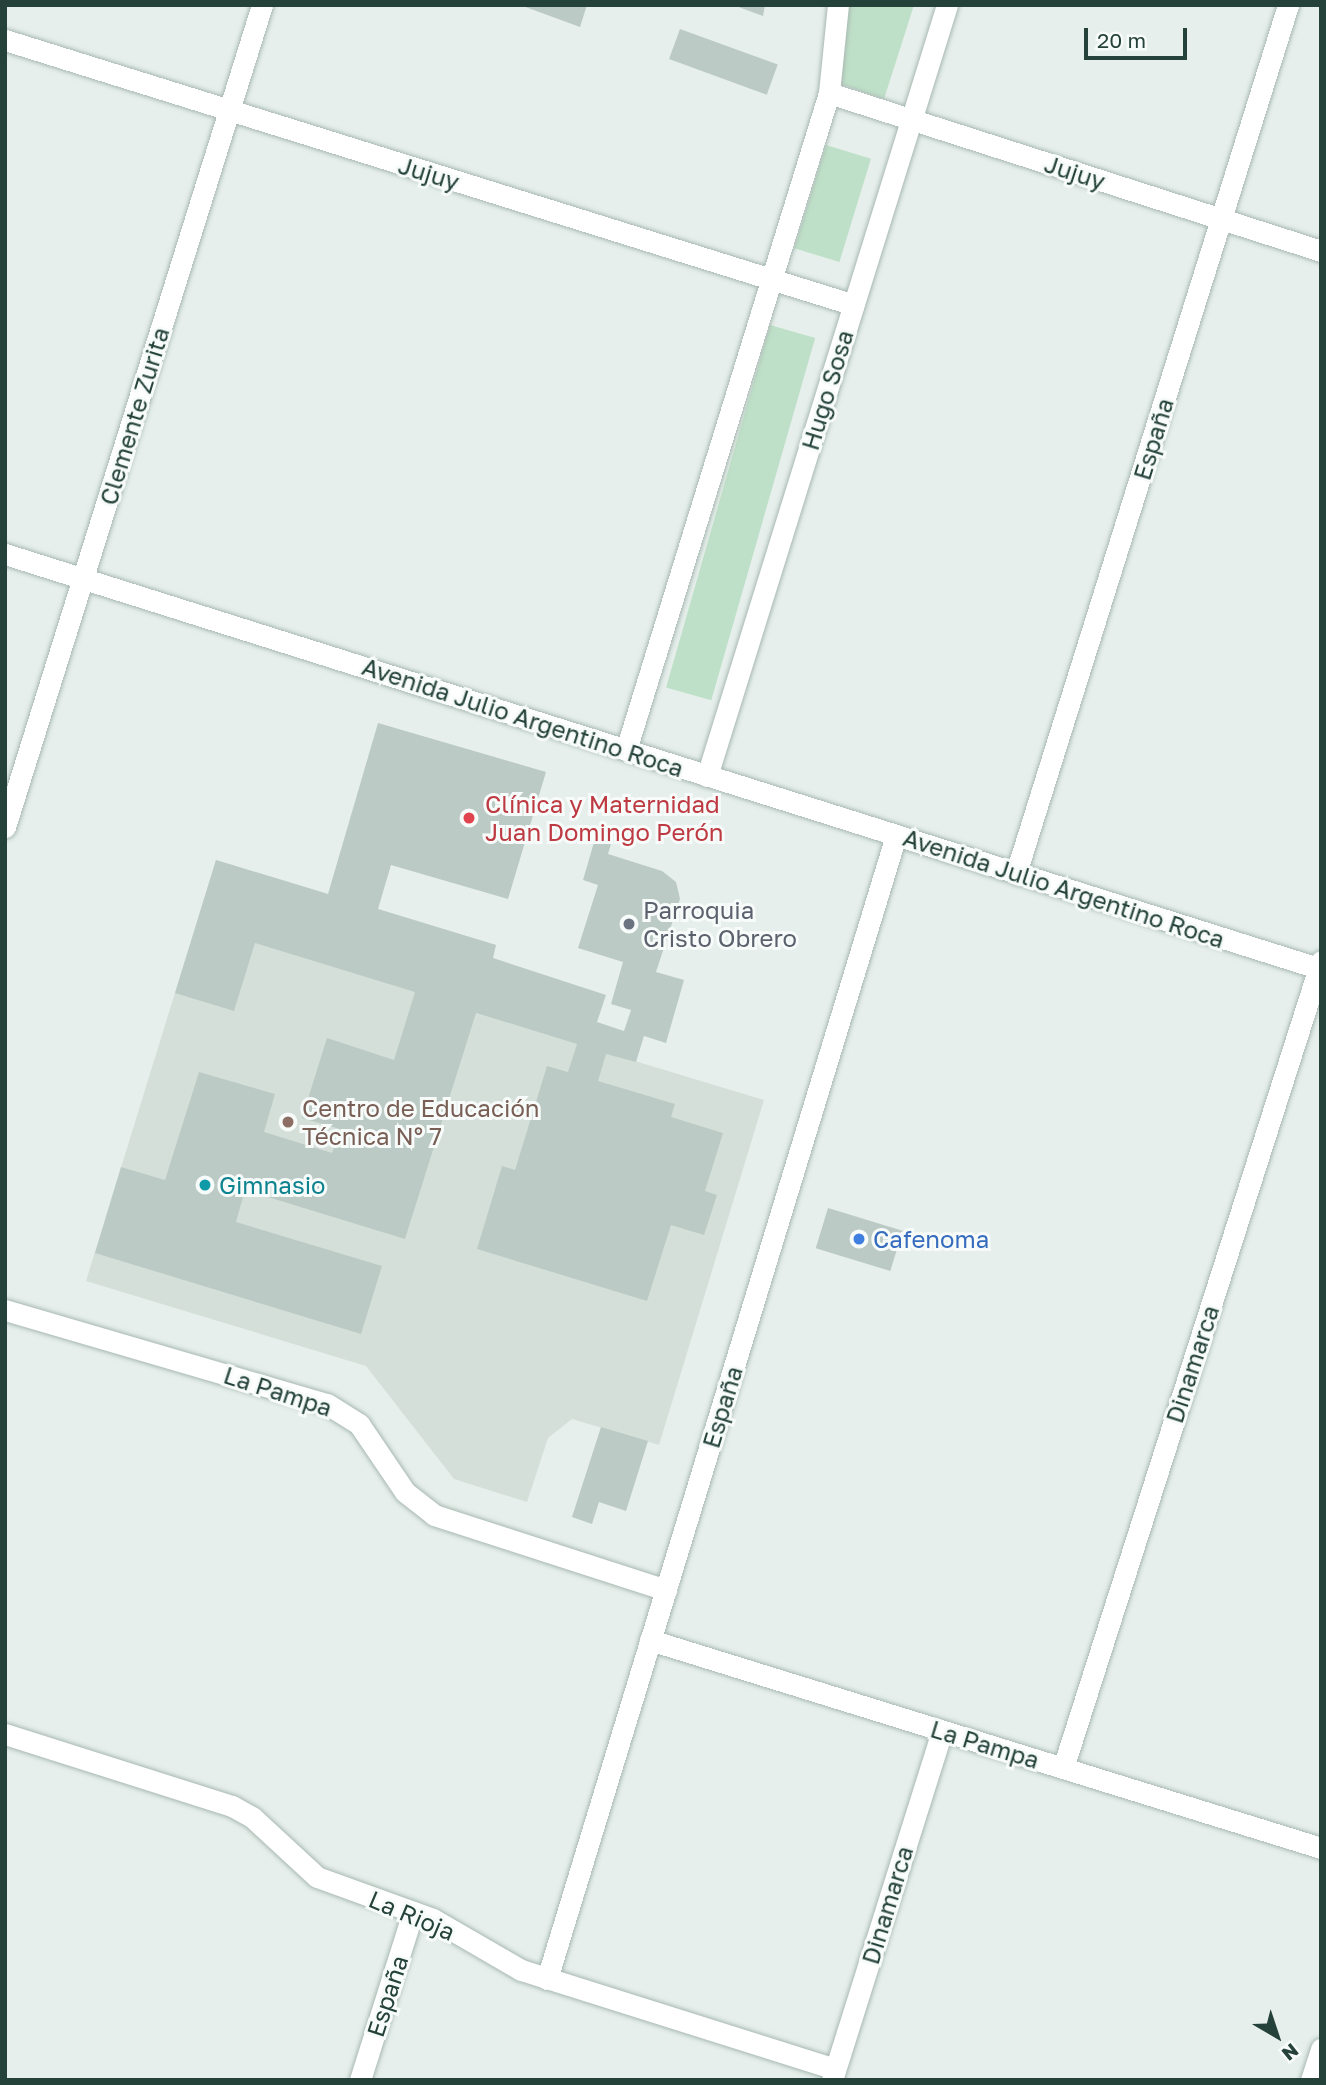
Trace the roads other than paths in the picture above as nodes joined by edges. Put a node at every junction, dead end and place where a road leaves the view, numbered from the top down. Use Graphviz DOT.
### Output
graph roads {
  1 [pos="262,5"];
  2 [pos="838,5"];
  3 [pos="947,5"];
  4 [pos="1288,5"];
  5 [pos="5,40"];
  6 [pos="829,93"];
  7 [pos="229,110"];
  8 [pos="911,120"];
  9 [pos="1222,219"];
  10 [pos="1321,251"];
  11 [pos="772,279"];
  12 [pos="853,305"];
  13 [pos="5,554"];
  14 [pos="83,578"];
  15 [pos="626,750"];
  16 [pos="707,776"];
  17 [pos="5,827"];
  18 [pos="896,835"];
  19 [pos="1016,873"];
  20 [pos="1320,966"];
  21 [pos="5,1310"];
  22 [pos="666,1590"];
  23 [pos="650,1640"];
  24 [pos="942,1731"];
  25 [pos="5,1734"];
  26 [pos="1063,1768"];
  27 [pos="1321,1848"];
  28 [pos="414,1912"];
  29 [pos="547,1979"];
  30 [pos="1321,2049"];
  31 [pos="834,2074"];
  32 [pos="360,2080"];
  33 [pos="1311,2080"];
  1 -- 7 [label="street, Clemente Zurita"];
  2 -- 6 [label="street"];
  3 -- 8 [label="street, Hugo Sosa"];
  4 -- 9 [label="street, España"];
  5 -- 7 [label="street, Jujuy"];
  6 -- 8 [label="street, Jujuy"];
  6 -- 11 [label="street"];
  7 -- 11 [label="street, Jujuy"];
  7 -- 14 [label="street, Clemente Zurita"];
  8 -- 9 [label="street, Jujuy"];
  8 -- 12 [label="street, Hugo Sosa"];
  9 -- 10 [label="street, Jujuy"];
  9 -- 19 [label="street, España"];
  11 -- 12 [label="street, Jujuy"];
  11 -- 15 [label="street"];
  12 -- 16 [label="street, Hugo Sosa"];
  13 -- 14 [label="street, Avenida Julio Argentino Roca"];
  14 -- 15 [label="street, Avenida Julio Argentino Roca"];
  14 -- 17 [label="street, Clemente Zurita"];
  15 -- 16 [label="street, Avenida Julio Argentino Roca"];
  16 -- 18 [label="street, Avenida Julio Argentino Roca"];
  18 -- 19 [label="street, Avenida Julio Argentino Roca"];
  18 -- 22 [label="street, España"];
  19 -- 20 [label="street, Avenida Julio Argentino Roca"];
  20 -- 26 [label="street, Dinamarca"];
  21 -- 22 [label="street, La Pampa"];
  22 -- 23 [label="street, España"];
  23 -- 24 [label="street, La Pampa"];
  23 -- 29 [label="street, España"];
  24 -- 26 [label="street, La Pampa"];
  24 -- 31 [label="street, Dinamarca"];
  25 -- 28 [label="street, La Rioja"];
  26 -- 27 [label="street, La Pampa"];
  28 -- 29 [label="street, La Rioja"];
  28 -- 32 [label="street, España"];
  29 -- 31 [label="street, La Rioja"];
  30 -- 33 [label="street"];
}
